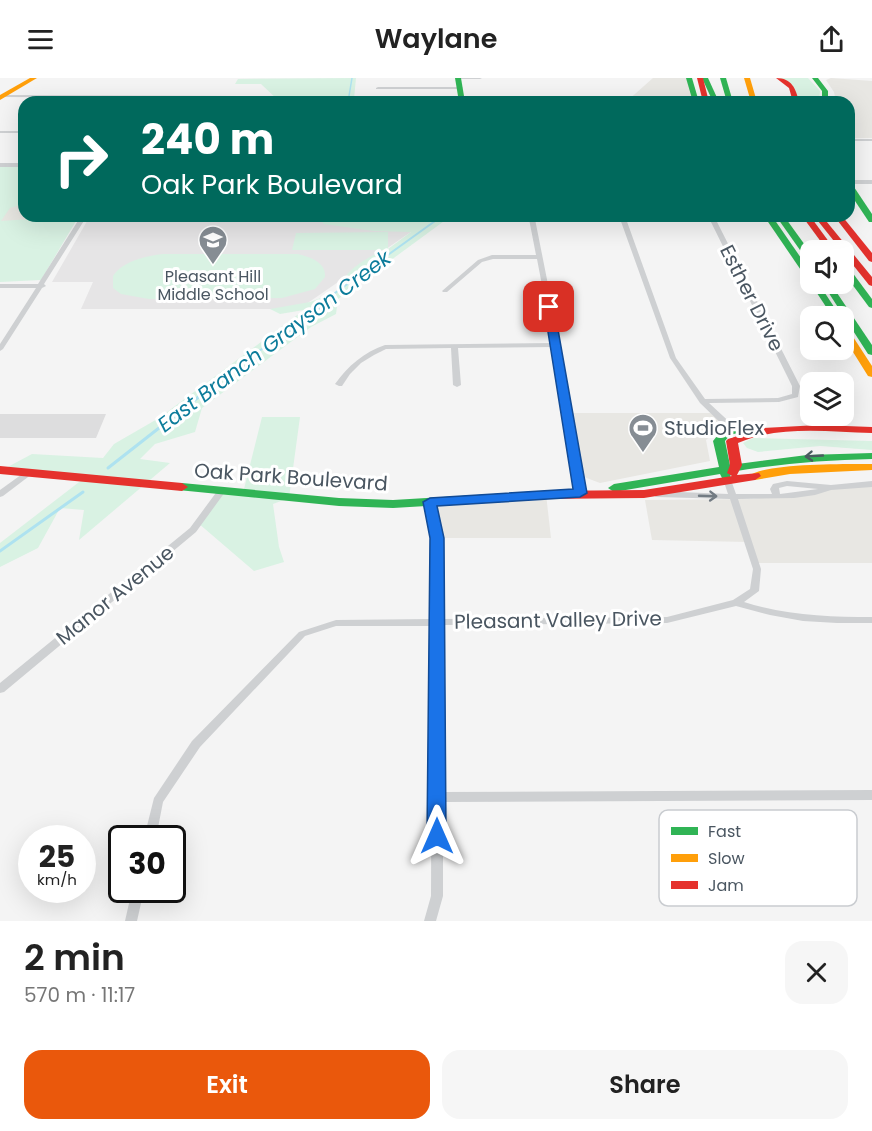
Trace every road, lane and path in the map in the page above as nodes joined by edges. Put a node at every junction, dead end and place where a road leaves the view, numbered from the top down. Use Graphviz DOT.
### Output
graph roads {
  1 [pos="34,78"];
  2 [pos="480,78"];
  3 [pos="689,78"];
  4 [pos="700,78"];
  5 [pos="705,78"];
  6 [pos="723,78"];
  7 [pos="731,78"];
  8 [pos="747,78"];
  9 [pos="779,78"];
  10 [pos="815,78"];
  11 [pos="860,78"];
  12 [pos="870,78"];
  13 [pos="459,83"];
  14 [pos="378,88"];
  15 [pos="694,96"];
  16 [pos="704,96"];
  17 [pos="713,96"];
  18 [pos="728,96"];
  19 [pos="736,96"];
  20 [pos="752,96"];
  21 [pos="794,96"];
  22 [pos="825,96"];
  23 [pos="2,97"];
  24 [pos="18,97"];
  25 [pos="0,132"];
  26 [pos="18,132"];
  27 [pos="855,140"];
  28 [pos="872,140"];
  29 [pos="0,165"];
  30 [pos="18,165"];
  31 [pos="872,182"];
  32 [pos="855,183"];
  33 [pos="855,189"];
  34 [pos="872,220"];
  35 [pos="80,222"];
  36 [pos="532,222"];
  37 [pos="624,222"];
  38 [pos="714,222"];
  39 [pos="772,222"];
  40 [pos="784,222"];
  41 [pos="810,222"];
  42 [pos="823,222"];
  43 [pos="843,222"];
  44 [pos="824,240"];
  45 [pos="800,244"];
  46 [pos="538,257"];
  47 [pos="872,259"];
  48 [pos="800,262"];
  49 [pos="854,281"];
  50 [pos="872,283"];
  51 [pos="0,286"];
  52 [pos="43,286"];
  53 [pos="446,291"];
  54 [pos="834,294"];
  55 [pos="872,305"];
  56 [pos="0,333"];
  57 [pos="10,333"];
  58 [pos="556,345"];
  59 [pos="854,345"];
  60 [pos="454,346"];
  61 [pos="0,349"];
  62 [pos="872,352"];
  63 [pos="872,374"];
  64 [pos="339,384"];
  65 [pos="457,385"];
  66 [pos="703,401"];
  67 [pos="733,430"];
  68 [pos="872,430"];
  69 [pos="776,431"];
  70 [pos="872,456"];
  71 [pos="730,466"];
  72 [pos="872,467"];
  73 [pos="0,470"];
  74 [pos="28,474"];
  75 [pos="728,482"];
  76 [pos="872,484"];
  77 [pos="221,492"];
  78 [pos="580,493"];
  79 [pos="0,494"];
  80 [pos="644,494"];
  81 [pos="733,496"];
  82 [pos="430,502"];
  83 [pos="736,603"];
  84 [pos="872,621"];
  85 [pos="436,622"];
  86 [pos="0,689"];
  87 [pos="872,795"];
  88 [pos="437,796"];
  89 [pos="153,825"];
  90 [pos="135,903"];
  91 [pos="131,921"];
  92 [pos="430,921"];
  1 -- 23 [label="main road"];
  2 -- 13 [label="street"];
  3 -- 15 [label="main road"];
  4 -- 16 [label="main road"];
  5 -- 17 [label="main road"];
  6 -- 18 [label="main road"];
  7 -- 19 [label="main road"];
  8 -- 20 [label="main road"];
  9 -- 21 [label="main road"];
  10 -- 22 [label="main road"];
  11 -- 12 [label="street"];
  13 -- 14 [label="street"];
  23 -- 24 [label="street"];
  25 -- 26 [label="street"];
  27 -- 28 [label="street"];
  29 -- 30 [label="street"];
  31 -- 32 [label="street"];
  33 -- 34 [label="main road"];
  35 -- 52 [label="street"];
  36 -- 46 [label="street"];
  37 -- 66 [label="street"];
  38 -- 66 [label="street, Esther Drive"];
  39 -- 48 [label="main road"];
  40 -- 45 [label="main road"];
  41 -- 44 [label="main road"];
  42 -- 50 [label="main road"];
  43 -- 47 [label="main road"];
  46 -- 53 [label="street"];
  46 -- 58 [label="street"];
  49 -- 55 [label="main road"];
  51 -- 52 [label="street"];
  52 -- 57 [label="street"];
  54 -- 62 [label="main road"];
  56 -- 57 [label="street"];
  57 -- 61 [label="street"];
  58 -- 60 [label="street"];
  58 -- 78 [label="street"];
  59 -- 63 [label="main road"];
  60 -- 64 [label="street"];
  60 -- 65 [label="street"];
  66 -- 67 [label="street"];
  67 -- 69 [label="main road"];
  67 -- 71 [label="main road"];
  68 -- 69 [label="main road"];
  69 -- 71 [label="main road"];
  70 -- 71 [label="main road, Oak Park Boulevard, one-way"];
  71 -- 75 [label="main road"];
  71 -- 78 [label="main road, Oak Park Boulevard"];
  72 -- 75 [label="main road, Oak Park Boulevard"];
  73 -- 74 [label="main road, Oak Park Boulevard"];
  74 -- 77 [label="main road, Oak Park Boulevard"];
  74 -- 79 [label="street"];
  75 -- 80 [label="main road, Oak Park Boulevard"];
  75 -- 81 [label="street"];
  76 -- 81 [label="street, Oak Park Boulevard"];
  77 -- 82 [label="main road, Oak Park Boulevard"];
  77 -- 86 [label="street, Manor Avenue"];
  78 -- 80 [label="main road, Oak Park Boulevard"];
  78 -- 82 [label="main road, Oak Park Boulevard"];
  80 -- 81 [label="street, Oak Park Boulevard, one-way"];
  81 -- 83 [label="street"];
  82 -- 85 [label="street"];
  83 -- 84 [label="street"];
  83 -- 85 [label="street, Pleasant Valley Drive"];
  85 -- 88 [label="street"];
  85 -- 89 [label="street, Pleasant Valley Drive"];
  87 -- 88 [label="street"];
  88 -- 92 [label="street"];
  90 -- 91 [label="street"];
}
